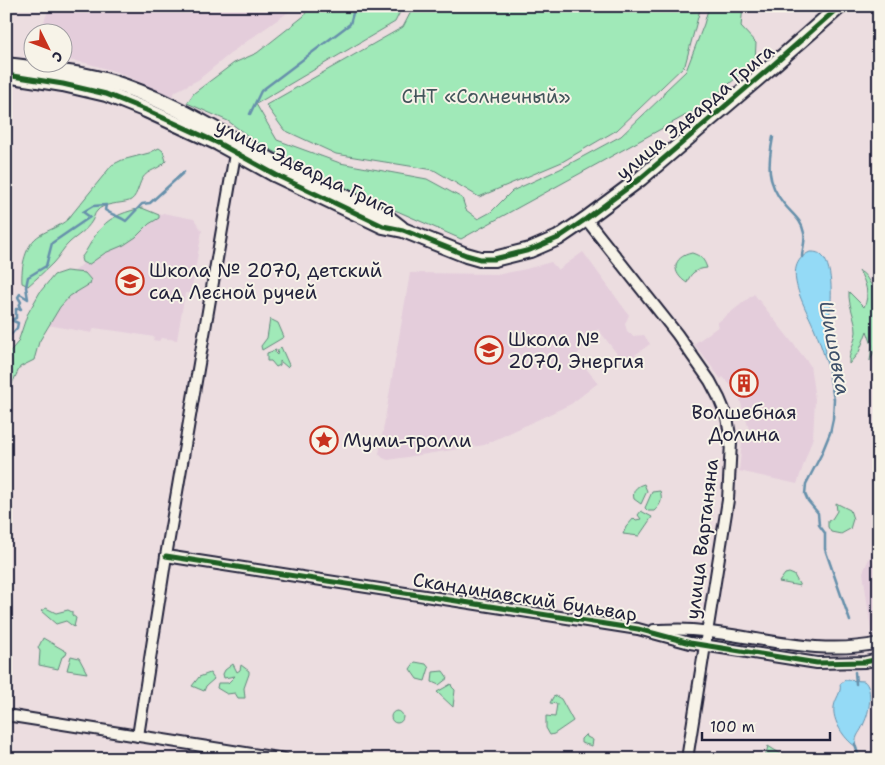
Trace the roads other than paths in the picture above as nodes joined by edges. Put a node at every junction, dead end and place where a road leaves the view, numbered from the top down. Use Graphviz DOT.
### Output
graph roads {
  1 [pos="840,6"];
  2 [pos="6,65"];
  3 [pos="6,75"];
  4 [pos="236,147"];
  5 [pos="586,219"];
  6 [pos="166,556"];
  7 [pos="638,629"];
  8 [pos="707,632"];
  9 [pos="879,643"];
  10 [pos="705,645"];
  11 [pos="879,659"];
  12 [pos="6,715"];
  13 [pos="138,736"];
  14 [pos="284,759"];
  15 [pos="687,759"];
  1 -- 5 [label="street, улица Эдварда Грига"];
  2 -- 4 [label="street, улица Эдварда Грига"];
  3 -- 4 [label="street, улица Эдварда Грига"];
  4 -- 5 [label="street, улица Эдварда Грига"];
  4 -- 6 [label="street"];
  5 -- 8 [label="street, улица Вартаняна"];
  6 -- 7 [label="street, Скандинавский бульвар"];
  6 -- 13 [label="street"];
  7 -- 8 [label="street, Скандинавский бульвар"];
  7 -- 10 [label="street, Скандинавский бульвар"];
  8 -- 9 [label="street, Скандинавский бульвар"];
  8 -- 10 [label="street, улица Вартаняна"];
  10 -- 11 [label="street, Скандинавский бульвар"];
  10 -- 15 [label="street, улица Вартаняна"];
  12 -- 13 [label="street"];
  13 -- 14 [label="street"];
}
